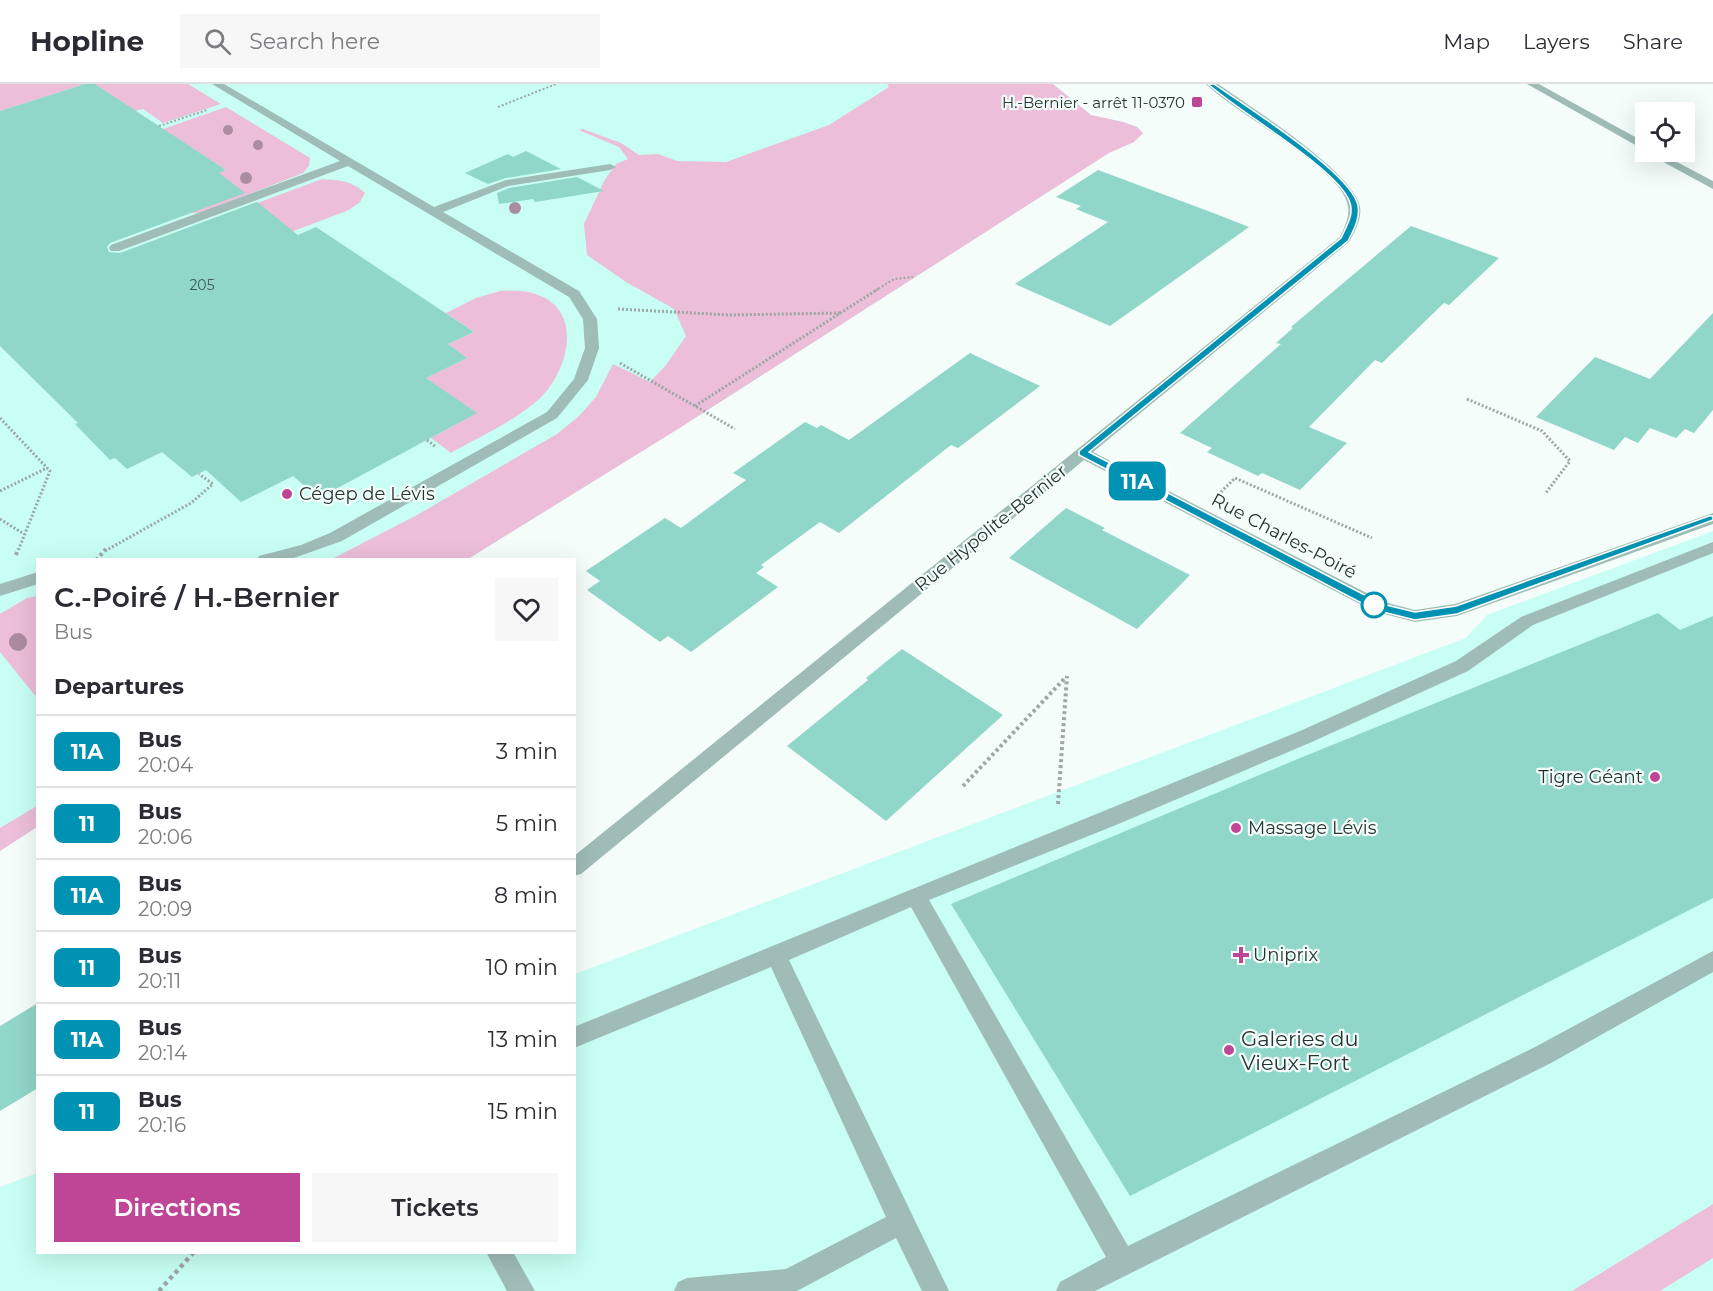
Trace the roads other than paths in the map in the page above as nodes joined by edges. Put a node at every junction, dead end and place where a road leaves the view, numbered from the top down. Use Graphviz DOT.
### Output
graph roads {
  1 [pos="217,84"];
  2 [pos="1211,84"];
  3 [pos="1532,84"];
  4 [pos="1635,142"];
  5 [pos="348,162"];
  6 [pos="1669,162"];
  7 [pos="610,167"];
  8 [pos="1713,186"];
  9 [pos="432,212"];
  10 [pos="115,248"];
  11 [pos="1083,453"];
  12 [pos="1713,518"];
  13 [pos="1713,548"];
  14 [pos="272,558"];
  15 [pos="36,579"];
  16 [pos="0,590"];
  17 [pos="576,866"];
  18 [pos="916,896"];
  19 [pos="776,955"];
  20 [pos="1713,961"];
  21 [pos="576,1037"];
  22 [pos="901,1222"];
  23 [pos="499,1254"];
  24 [pos="1123,1262"];
  25 [pos="522,1291"];
  26 [pos="687,1291"];
  27 [pos="936,1291"];
  28 [pos="1069,1291"];
  1 -- 5 [label="street"];
  2 -- 11 [label="street, Rue Hypolite-Bernier"];
  3 -- 4 [label="street"];
  5 -- 9 [label="street"];
  5 -- 10 [label="street"];
  6 -- 8 [label="street"];
  7 -- 9 [label="street"];
  9 -- 14 [label="street"];
  11 -- 12 [label="street, Rue Charles-Poiré"];
  11 -- 17 [label="street, Rue Hypolite-Bernier"];
  13 -- 18 [label="street"];
  15 -- 16 [label="street"];
  18 -- 19 [label="street"];
  18 -- 24 [label="street"];
  19 -- 21 [label="street"];
  19 -- 22 [label="street"];
  20 -- 24 [label="street"];
  22 -- 26 [label="street"];
  22 -- 27 [label="street"];
  23 -- 25 [label="street"];
  24 -- 28 [label="street"];
}
